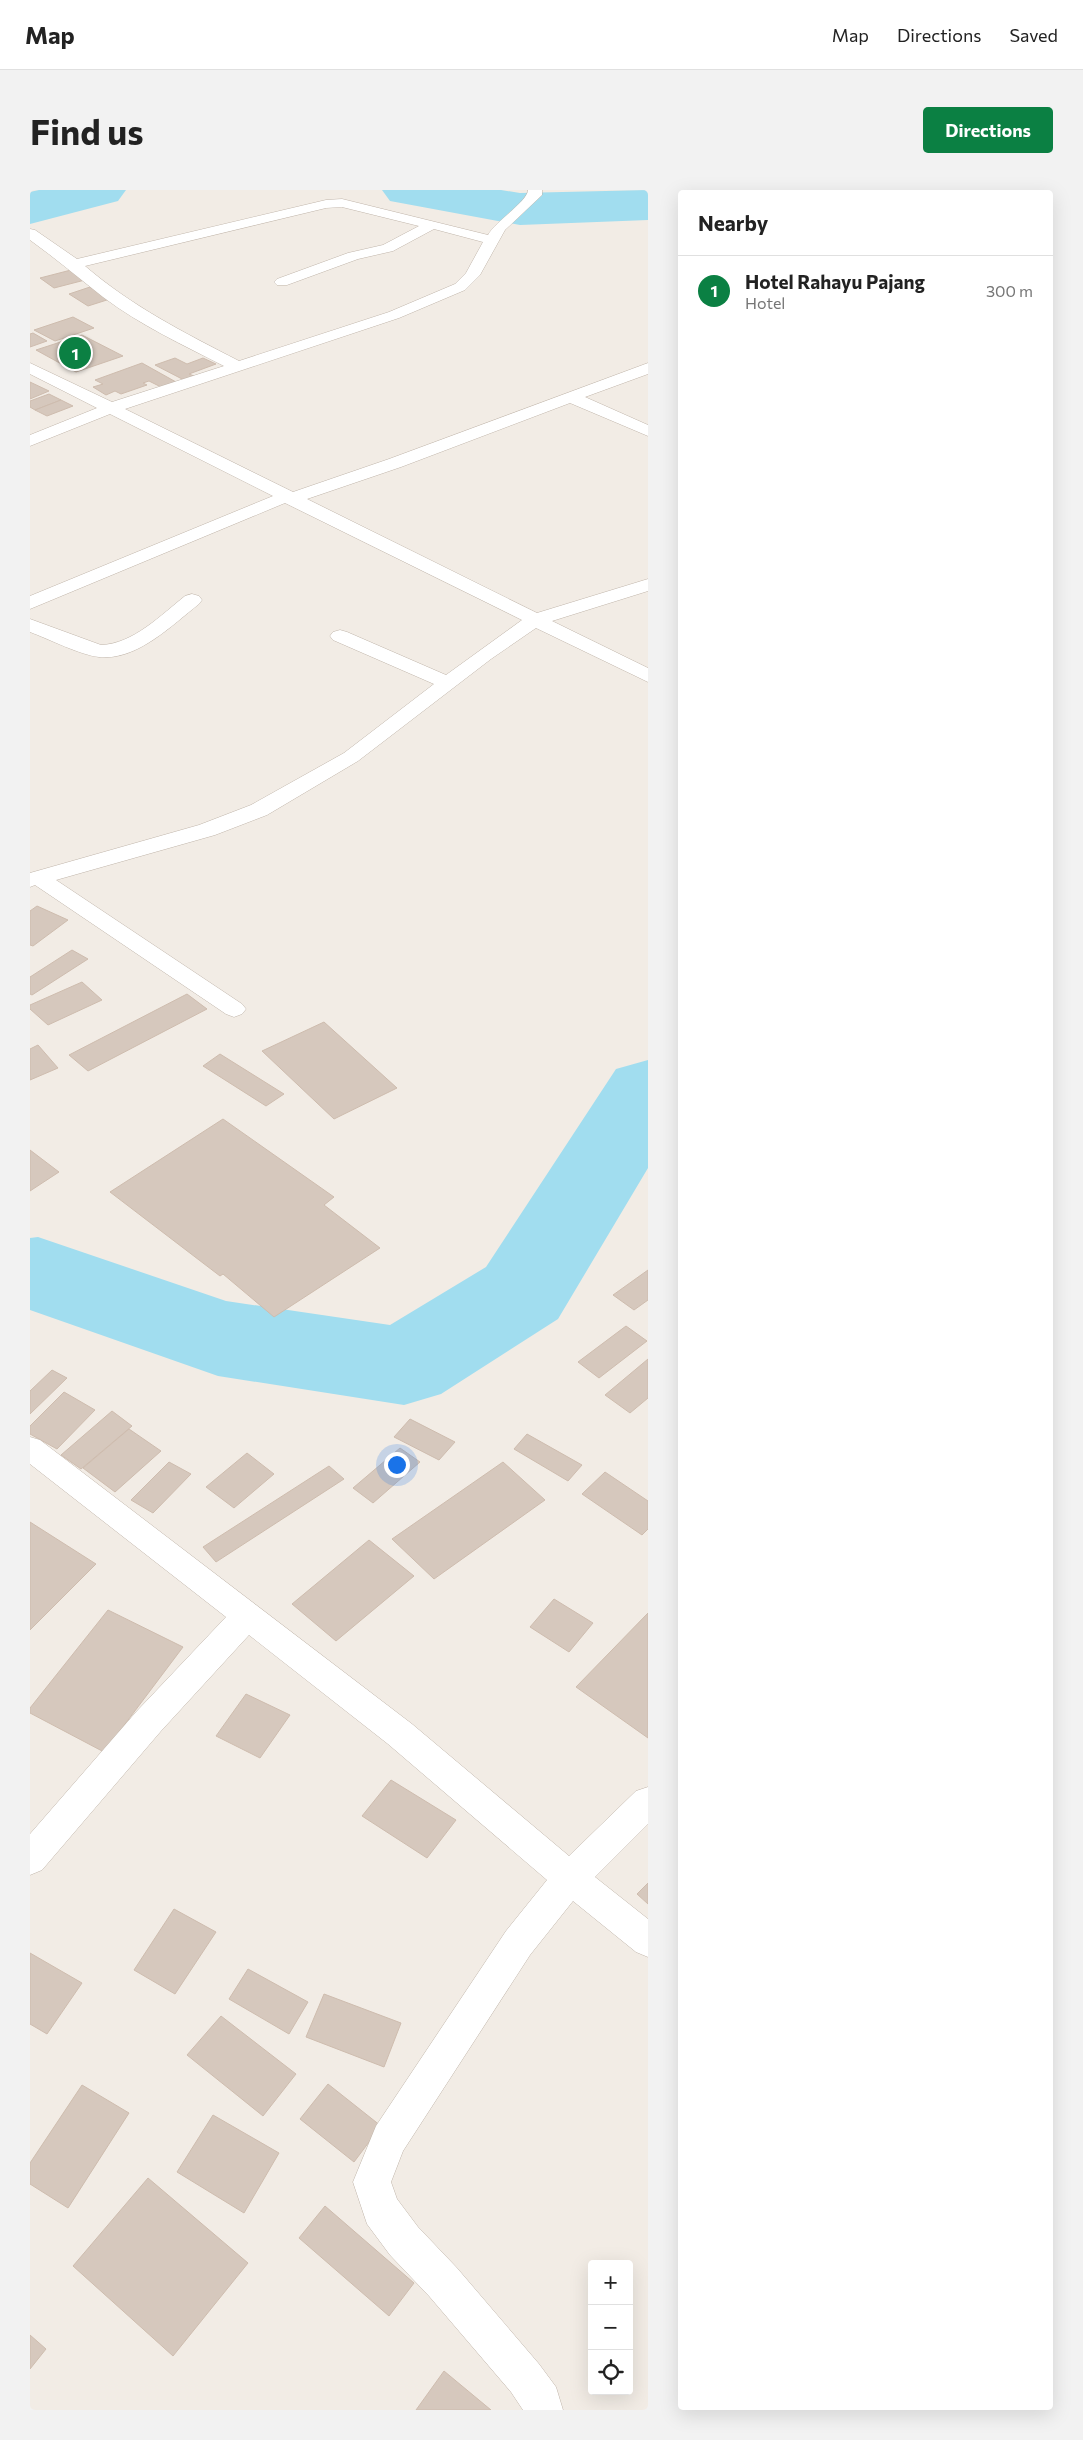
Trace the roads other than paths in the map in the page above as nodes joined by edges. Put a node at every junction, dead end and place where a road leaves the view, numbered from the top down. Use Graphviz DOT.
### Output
graph roads {
  1 [pos="533,195"];
  2 [pos="431,225"];
  3 [pos="30,233"];
  4 [pos="495,234"];
  5 [pos="74,264"];
  6 [pos="282,282"];
  7 [pos="238,367"];
  8 [pos="30,368"];
  9 [pos="648,368"];
  10 [pos="571,397"];
  11 [pos="109,409"];
  12 [pos="648,431"];
  13 [pos="30,441"];
  14 [pos="288,498"];
  15 [pos="648,585"];
  16 [pos="192,600"];
  17 [pos="30,603"];
  18 [pos="535,620"];
  19 [pos="30,625"];
  20 [pos="340,636"];
  21 [pos="648,676"];
  22 [pos="448,683"];
  23 [pos="34,879"];
  24 [pos="234,1009"];
  25 [pos="35,1459"];
  26 [pos="248,1615"];
  27 [pos="648,1802"];
  28 [pos="30,1859"];
  29 [pos="570,1878"];
  30 [pos="648,1940"];
  31 [pos="543,2410"];
  1 -- 4 [label="street"];
  2 -- 4 [label="street"];
  2 -- 5 [label="street"];
  2 -- 6 [label="street"];
  3 -- 5 [label="street"];
  4 -- 7 [label="street"];
  5 -- 7 [label="street"];
  7 -- 11 [label="street"];
  8 -- 11 [label="street"];
  9 -- 10 [label="street"];
  10 -- 12 [label="street"];
  10 -- 14 [label="street"];
  11 -- 13 [label="street"];
  11 -- 14 [label="street"];
  14 -- 17 [label="street"];
  14 -- 18 [label="street"];
  15 -- 18 [label="street"];
  16 -- 19 [label="street"];
  18 -- 21 [label="street"];
  18 -- 22 [label="street"];
  20 -- 22 [label="street"];
  22 -- 23 [label="street"];
  23 -- 24 [label="street"];
  25 -- 26 [label="street"];
  26 -- 28 [label="street"];
  26 -- 29 [label="street"];
  27 -- 29 [label="street"];
  29 -- 30 [label="street"];
  29 -- 31 [label="street"];
}
